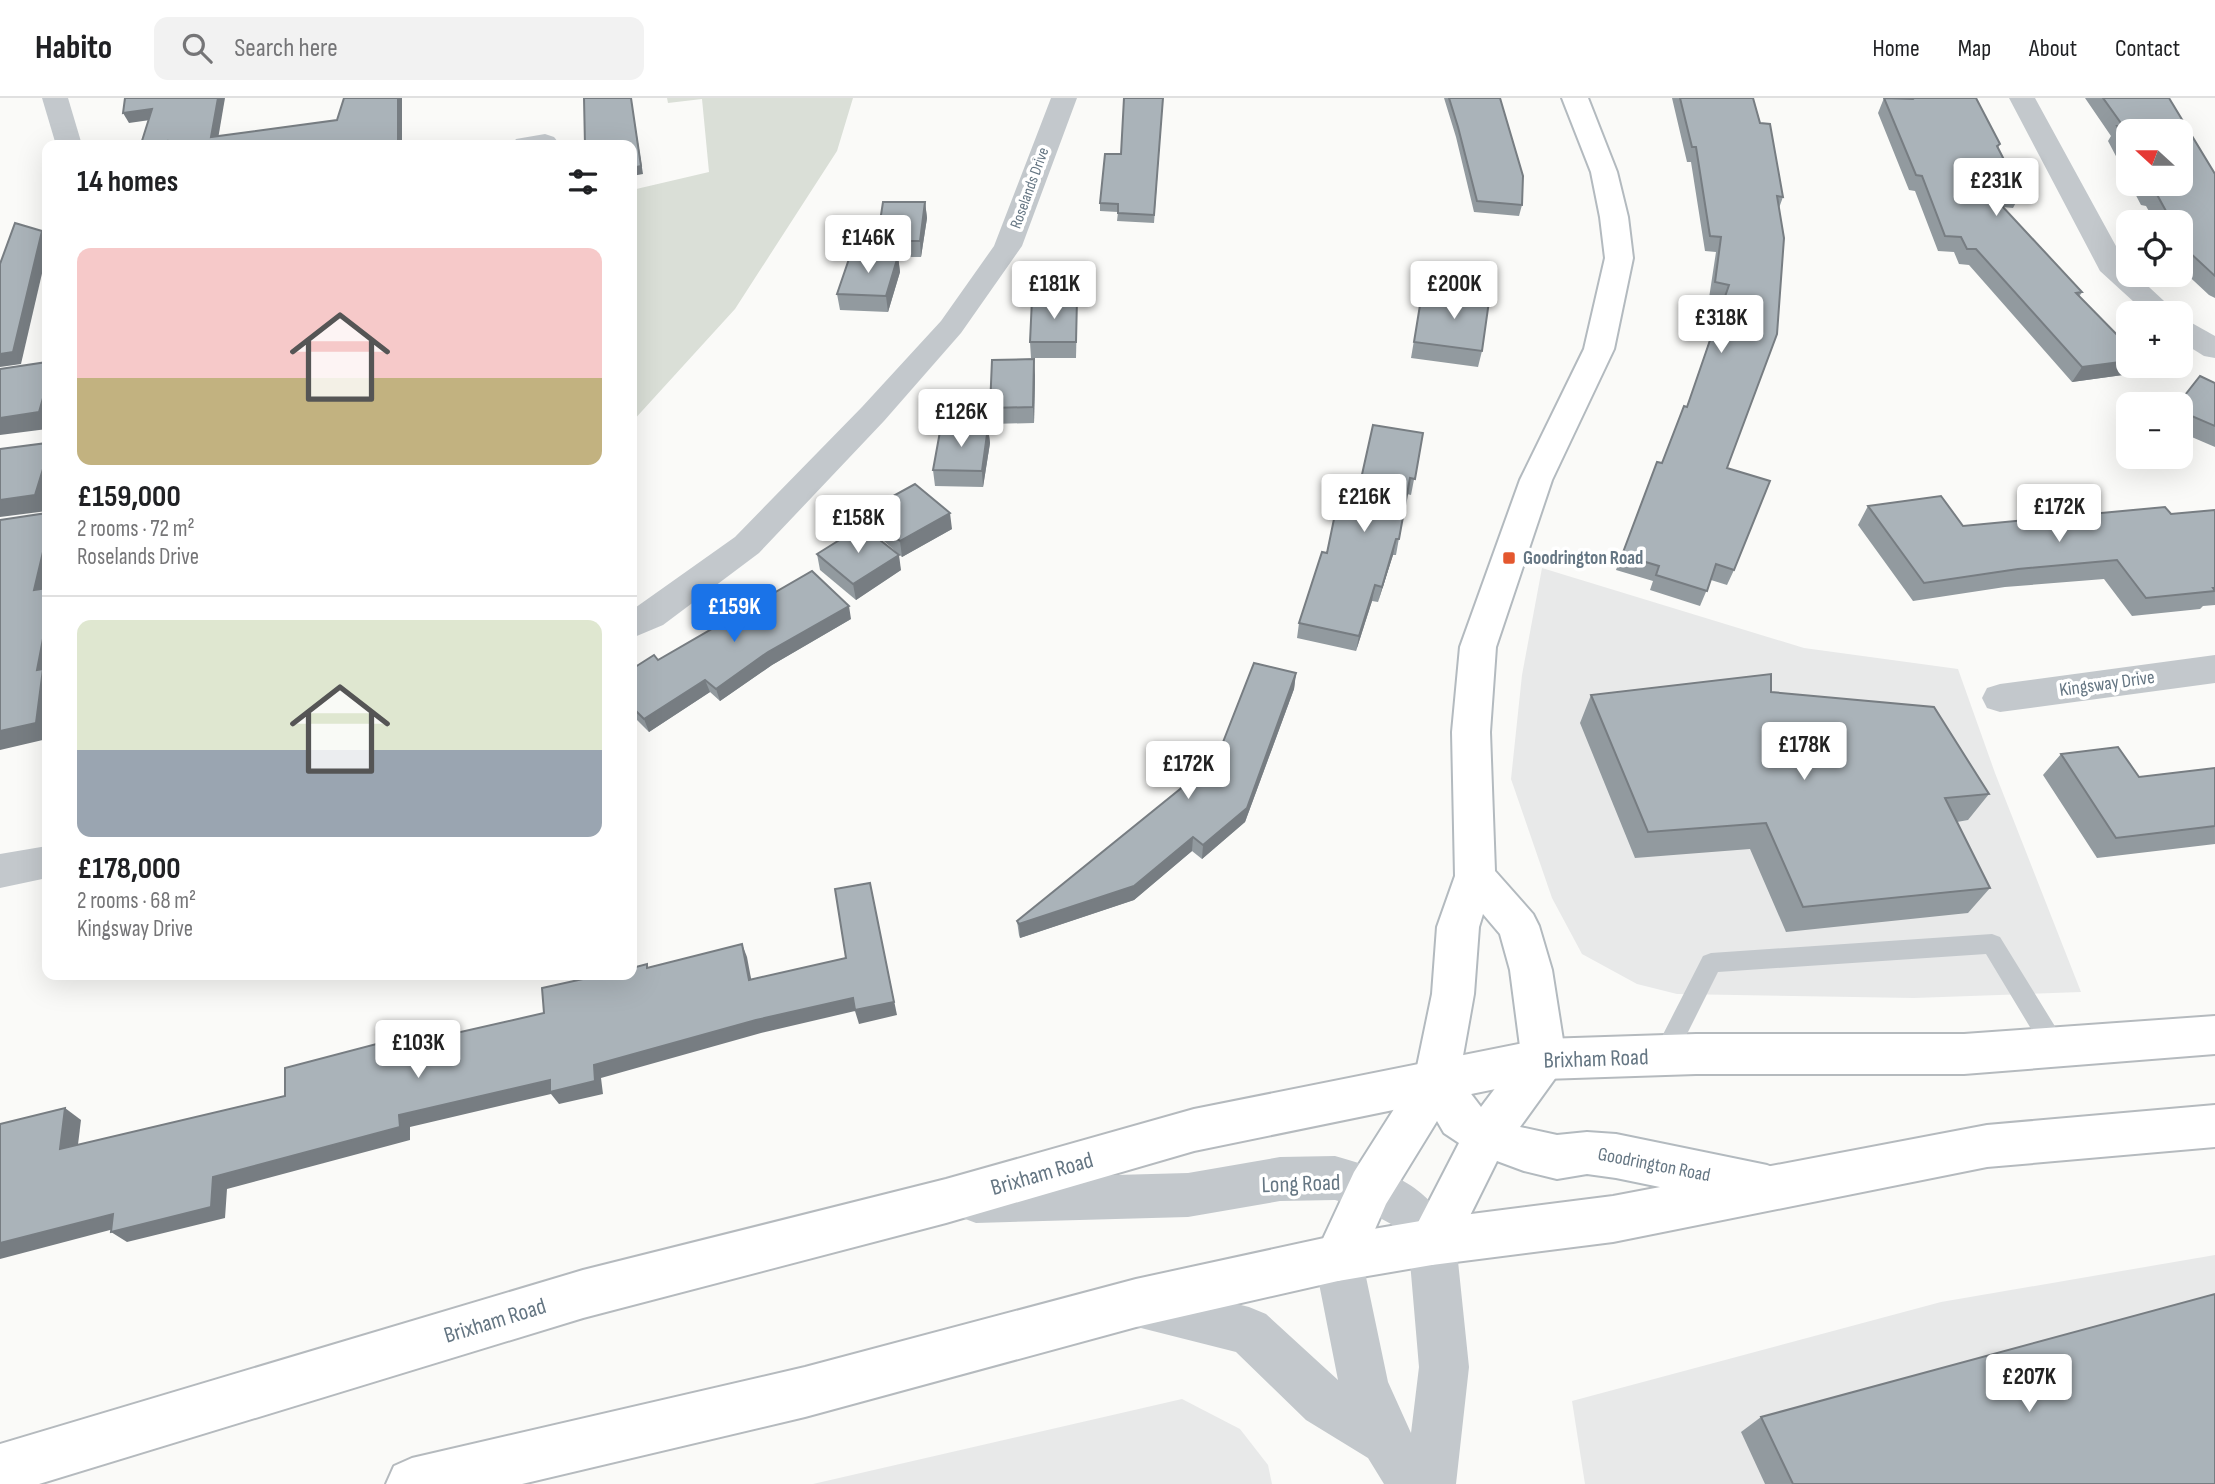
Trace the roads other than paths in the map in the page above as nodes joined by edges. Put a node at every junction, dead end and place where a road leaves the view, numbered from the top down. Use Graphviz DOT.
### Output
graph roads {
  1 [pos="55,98"];
  2 [pos="1064,98"];
  3 [pos="1575,98"];
  4 [pos="2022,98"];
  5 [pos="68,140"];
  6 [pos="2149,301"];
  7 [pos="2193,335"];
  8 [pos="2215,348"];
  9 [pos="637,622"];
  10 [pos="2215,670"];
  11 [pos="2000,698"];
  12 [pos="42,863"];
  13 [pos="0,871"];
  14 [pos="1475,876"];
  15 [pos="2215,1035"];
  16 [pos="2056,1049"];
  17 [pos="1664,1056"];
  18 [pos="1544,1059"];
  19 [pos="1436,1082"];
  20 [pos="2215,1126"];
  21 [pos="1486,1136"];
  22 [pos="1370,1188"];
  23 [pos="1773,1188"];
  24 [pos="946,1201"];
  25 [pos="1432,1242"];
  26 [pos="1338,1258"];
  27 [pos="1136,1303"];
  28 [pos="1387,1440"];
  29 [pos="0,1470"];
  30 [pos="412,1484"];
  31 [pos="1413,1484"];
  32 [pos="1430,1484"];
  1 -- 5 [label="street"];
  2 -- 9 [label="street, Roselands Drive"];
  3 -- 14 [label="main road"];
  4 -- 6 [label="street"];
  7 -- 8 [label="street"];
  10 -- 11 [label="street, Kingsway Drive"];
  12 -- 13 [label="street"];
  14 -- 18 [label="main road"];
  14 -- 19 [label="main road"];
  15 -- 16 [label="main road, Brixham Road"];
  16 -- 17 [label="main road, Brixham Road"];
  16 -- 17 [label="lane"];
  17 -- 18 [label="main road, Brixham Road"];
  18 -- 19 [label="main road, Brixham Road"];
  18 -- 21 [label="main road"];
  19 -- 21 [label="main road, Goodrington Road"];
  19 -- 22 [label="main road"];
  19 -- 24 [label="main road, Brixham Road"];
  20 -- 23 [label="main road"];
  21 -- 23 [label="main road, Goodrington Road"];
  21 -- 25 [label="main road"];
  22 -- 24 [label="street, Long Road"];
  22 -- 25 [label="street, Long Road"];
  22 -- 26 [label="main road"];
  23 -- 25 [label="main road"];
  24 -- 29 [label="main road, Brixham Road"];
  25 -- 26 [label="main road"];
  25 -- 32 [label="street"];
  26 -- 27 [label="main road"];
  26 -- 28 [label="street"];
  27 -- 28 [label="street"];
  27 -- 30 [label="main road"];
  28 -- 31 [label="street"];
}
